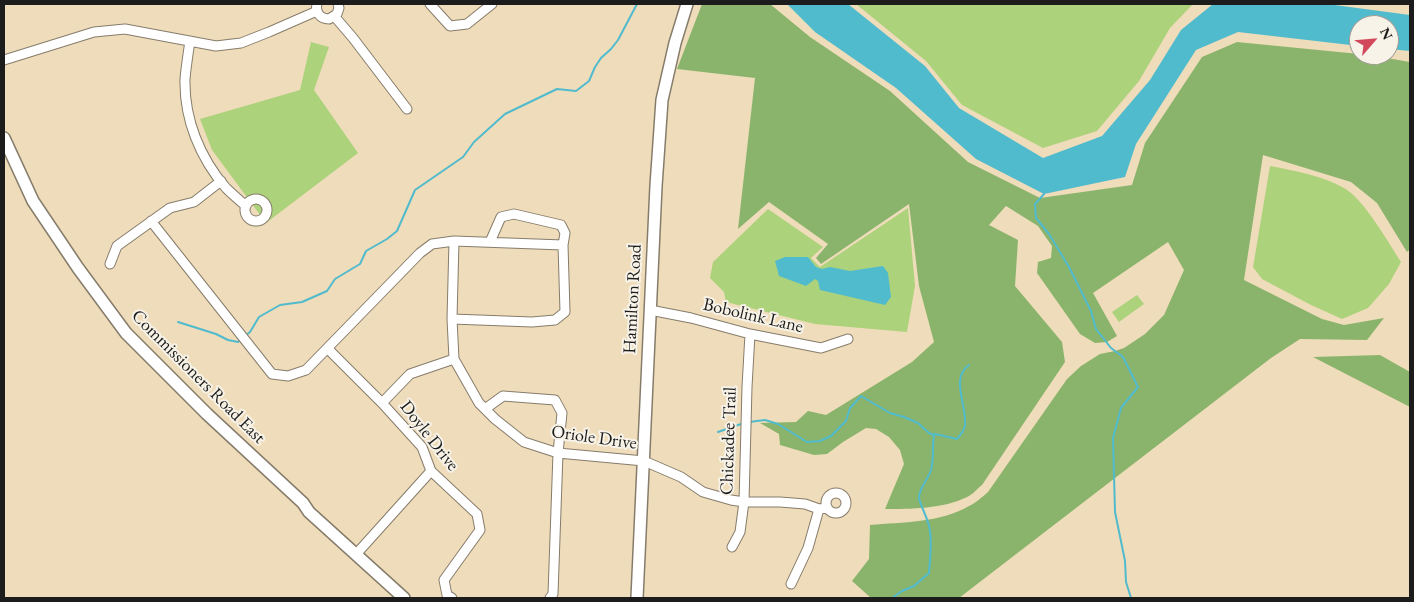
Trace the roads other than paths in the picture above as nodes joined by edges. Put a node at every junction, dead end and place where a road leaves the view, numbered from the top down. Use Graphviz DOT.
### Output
graph roads {
  1 [pos="338,4"];
  2 [pos="430,4"];
  3 [pos="492,4"];
  4 [pos="687,4"];
  5 [pos="317,7"];
  6 [pos="335,17"];
  7 [pos="190,41"];
  8 [pos="4,60"];
  9 [pos="407,109"];
  10 [pos="4,138"];
  11 [pos="221,181"];
  12 [pos="246,206"];
  13 [pos="151,221"];
  14 [pos="454,241"];
  15 [pos="490,242"];
  16 [pos="564,245"];
  17 [pos="110,264"];
  18 [pos="650,310"];
  19 [pos="452,319"];
  20 [pos="750,334"];
  21 [pos="848,340"];
  22 [pos="328,350"];
  23 [pos="454,359"];
  24 [pos="382,403"];
  25 [pos="485,409"];
  26 [pos="558,453"];
  27 [pos="644,461"];
  28 [pos="432,471"];
  29 [pos="744,502"];
  30 [pos="303,503"];
  31 [pos="732,547"];
  32 [pos="359,551"];
  33 [pos="790,584"];
  34 [pos="404,598"];
  35 [pos="411,598"];
  36 [pos="452,598"];
  37 [pos="550,598"];
  38 [pos="637,598"];
  1 -- 6 [label="street"];
  2 -- 3 [label="street"];
  4 -- 18 [label="main road, Hamilton Road"];
  5 -- 6 [label="street"];
  5 -- 7 [label="street"];
  6 -- 9 [label="street"];
  7 -- 8 [label="street"];
  7 -- 11 [label="street"];
  10 -- 30 [label="main road, Commissioners Road East"];
  11 -- 12 [label="street"];
  11 -- 13 [label="street"];
  13 -- 17 [label="street"];
  13 -- 22 [label="street"];
  14 -- 15 [label="street"];
  14 -- 19 [label="street, Oriole Drive"];
  14 -- 22 [label="street"];
  15 -- 16 [label="street"];
  15 -- 16 [label="street"];
  16 -- 19 [label="street"];
  18 -- 20 [label="street, Bobolink Lane"];
  18 -- 27 [label="main road, Hamilton Road"];
  19 -- 23 [label="street, Oriole Drive"];
  20 -- 21 [label="street, Bobolink Lane"];
  20 -- 29 [label="street, Chickadee Trail"];
  22 -- 24 [label="street, Doyle Drive"];
  23 -- 24 [label="street"];
  23 -- 25 [label="street, Oriole Drive"];
  24 -- 28 [label="street, Doyle Drive"];
  25 -- 26 [label="street, Oriole Drive"];
  25 -- 26 [label="street"];
  26 -- 27 [label="street, Oriole Drive"];
  26 -- 37 [label="street"];
  27 -- 29 [label="street, Oriole Drive"];
  27 -- 38 [label="main road, Hamilton Road"];
  28 -- 32 [label="street"];
  28 -- 36 [label="street, Doyle Drive"];
  29 -- 31 [label="street, Chickadee Trail"];
  29 -- 33 [label="street, Oriole Drive"];
  30 -- 32 [label="main road, Commissioners Road East"];
  30 -- 34 [label="main road, Commissioners Road East"];
  32 -- 35 [label="main road, Commissioners Road East"];
}
